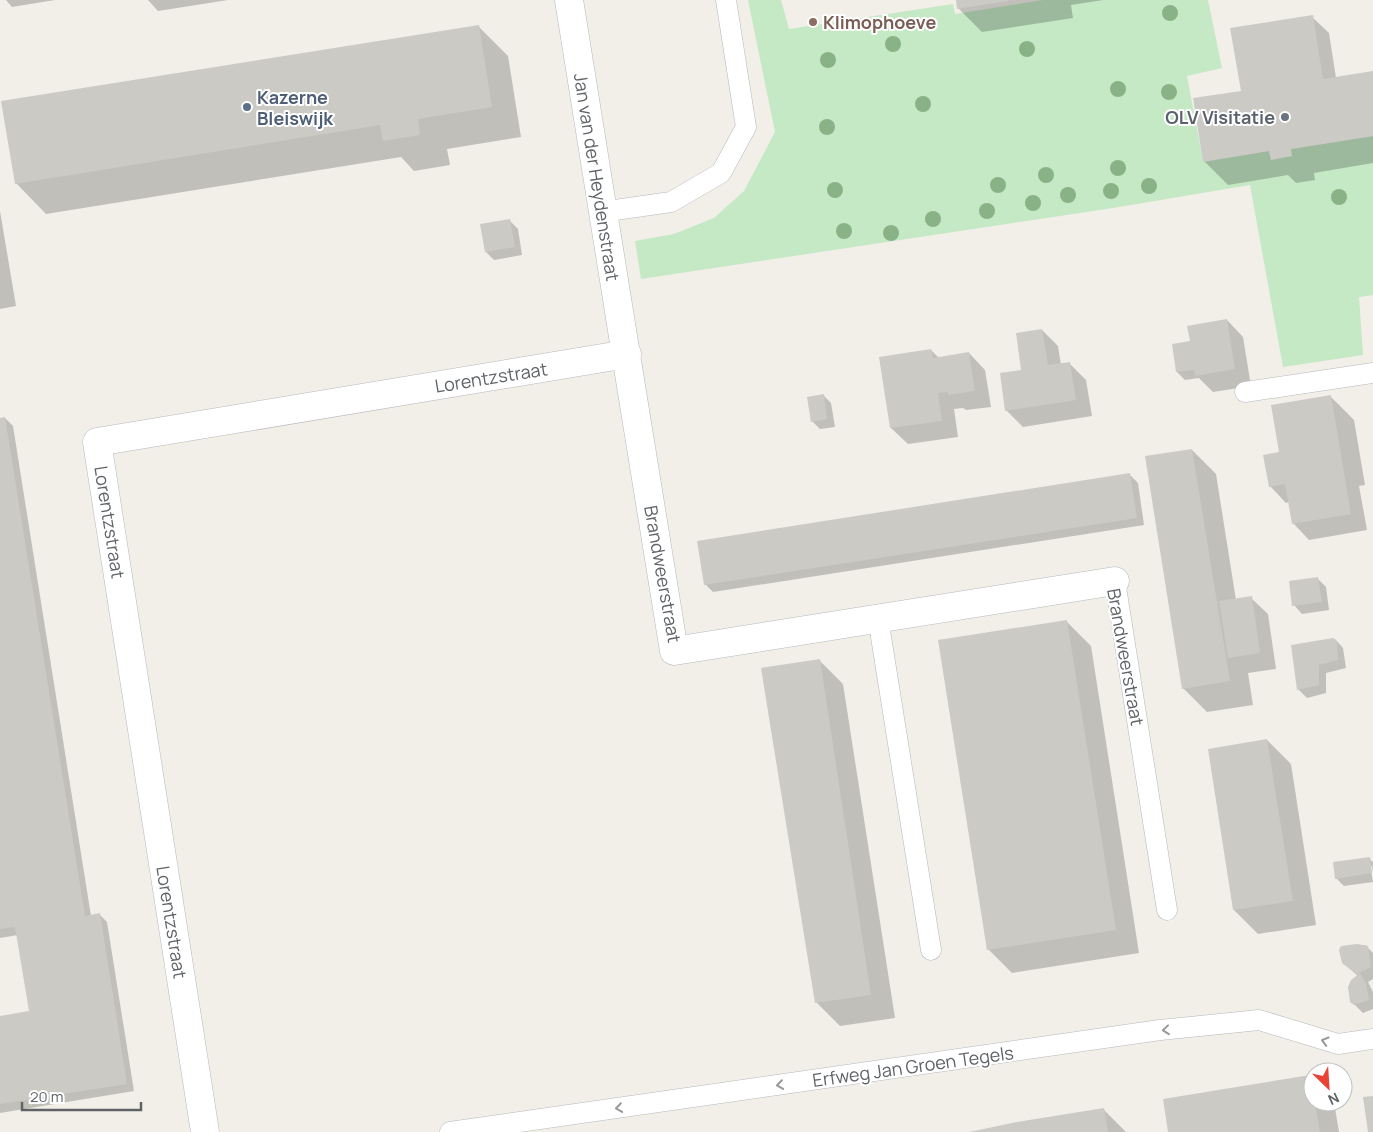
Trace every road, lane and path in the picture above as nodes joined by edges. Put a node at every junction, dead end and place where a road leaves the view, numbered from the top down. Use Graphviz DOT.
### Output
graph roads {
  1 [pos="568,0"];
  2 [pos="726,0"];
  3 [pos="601,212"];
  4 [pos="627,354"];
  5 [pos="1373,372"];
  6 [pos="1245,392"];
  7 [pos="1115,581"];
  8 [pos="878,618"];
  9 [pos="1167,910"];
  10 [pos="930,950"];
  11 [pos="1373,1039"];
  12 [pos="205,1132"];
  13 [pos="450,1132"];
  1 -- 3 [label="street, Jan van der Heydenstraat"];
  2 -- 3 [label="lane"];
  3 -- 4 [label="street, Jan van der Heydenstraat"];
  4 -- 8 [label="street, Brandweerstraat"];
  4 -- 12 [label="street, Lorentzstraat"];
  5 -- 6 [label="lane"];
  7 -- 8 [label="street, Brandweerstraat"];
  7 -- 9 [label="lane, Brandweerstraat"];
  8 -- 10 [label="lane"];
  11 -- 13 [label="lane, Erfweg Jan Groen Tegels, one-way"];
}
